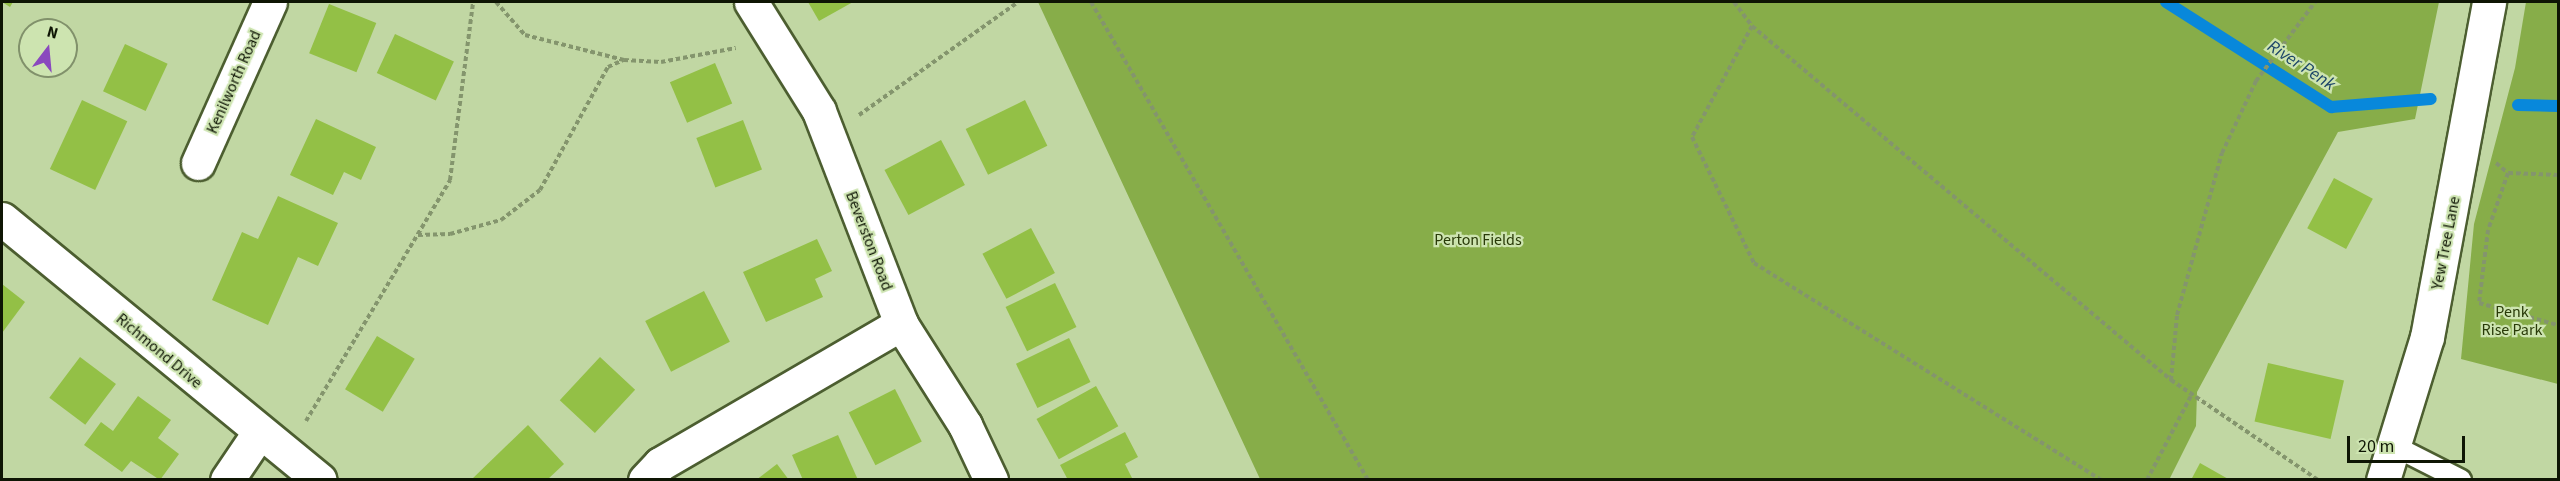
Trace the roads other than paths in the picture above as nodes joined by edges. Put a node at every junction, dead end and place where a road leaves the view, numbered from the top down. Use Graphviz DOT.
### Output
graph roads {
  1 [pos="270,2"];
  2 [pos="751,2"];
  3 [pos="2489,2"];
  4 [pos="198,164"];
  5 [pos="2,219"];
  6 [pos="901,324"];
  7 [pos="258,434"];
  8 [pos="2396,447"];
  9 [pos="227,480"];
  10 [pos="320,480"];
  11 [pos="645,480"];
  12 [pos="991,480"];
  13 [pos="2383,480"];
  14 [pos="2461,480"];
  1 -- 4 [label="street, Kenilworth Road"];
  2 -- 6 [label="street, Beverston Road"];
  3 -- 8 [label="street, Yew Tree Lane"];
  5 -- 7 [label="street, Richmond Drive"];
  6 -- 11 [label="street"];
  6 -- 12 [label="street, Beverston Road"];
  7 -- 9 [label="street"];
  7 -- 10 [label="street, Richmond Drive"];
  8 -- 13 [label="street, Yew Tree Lane"];
  8 -- 14 [label="lane"];
}
